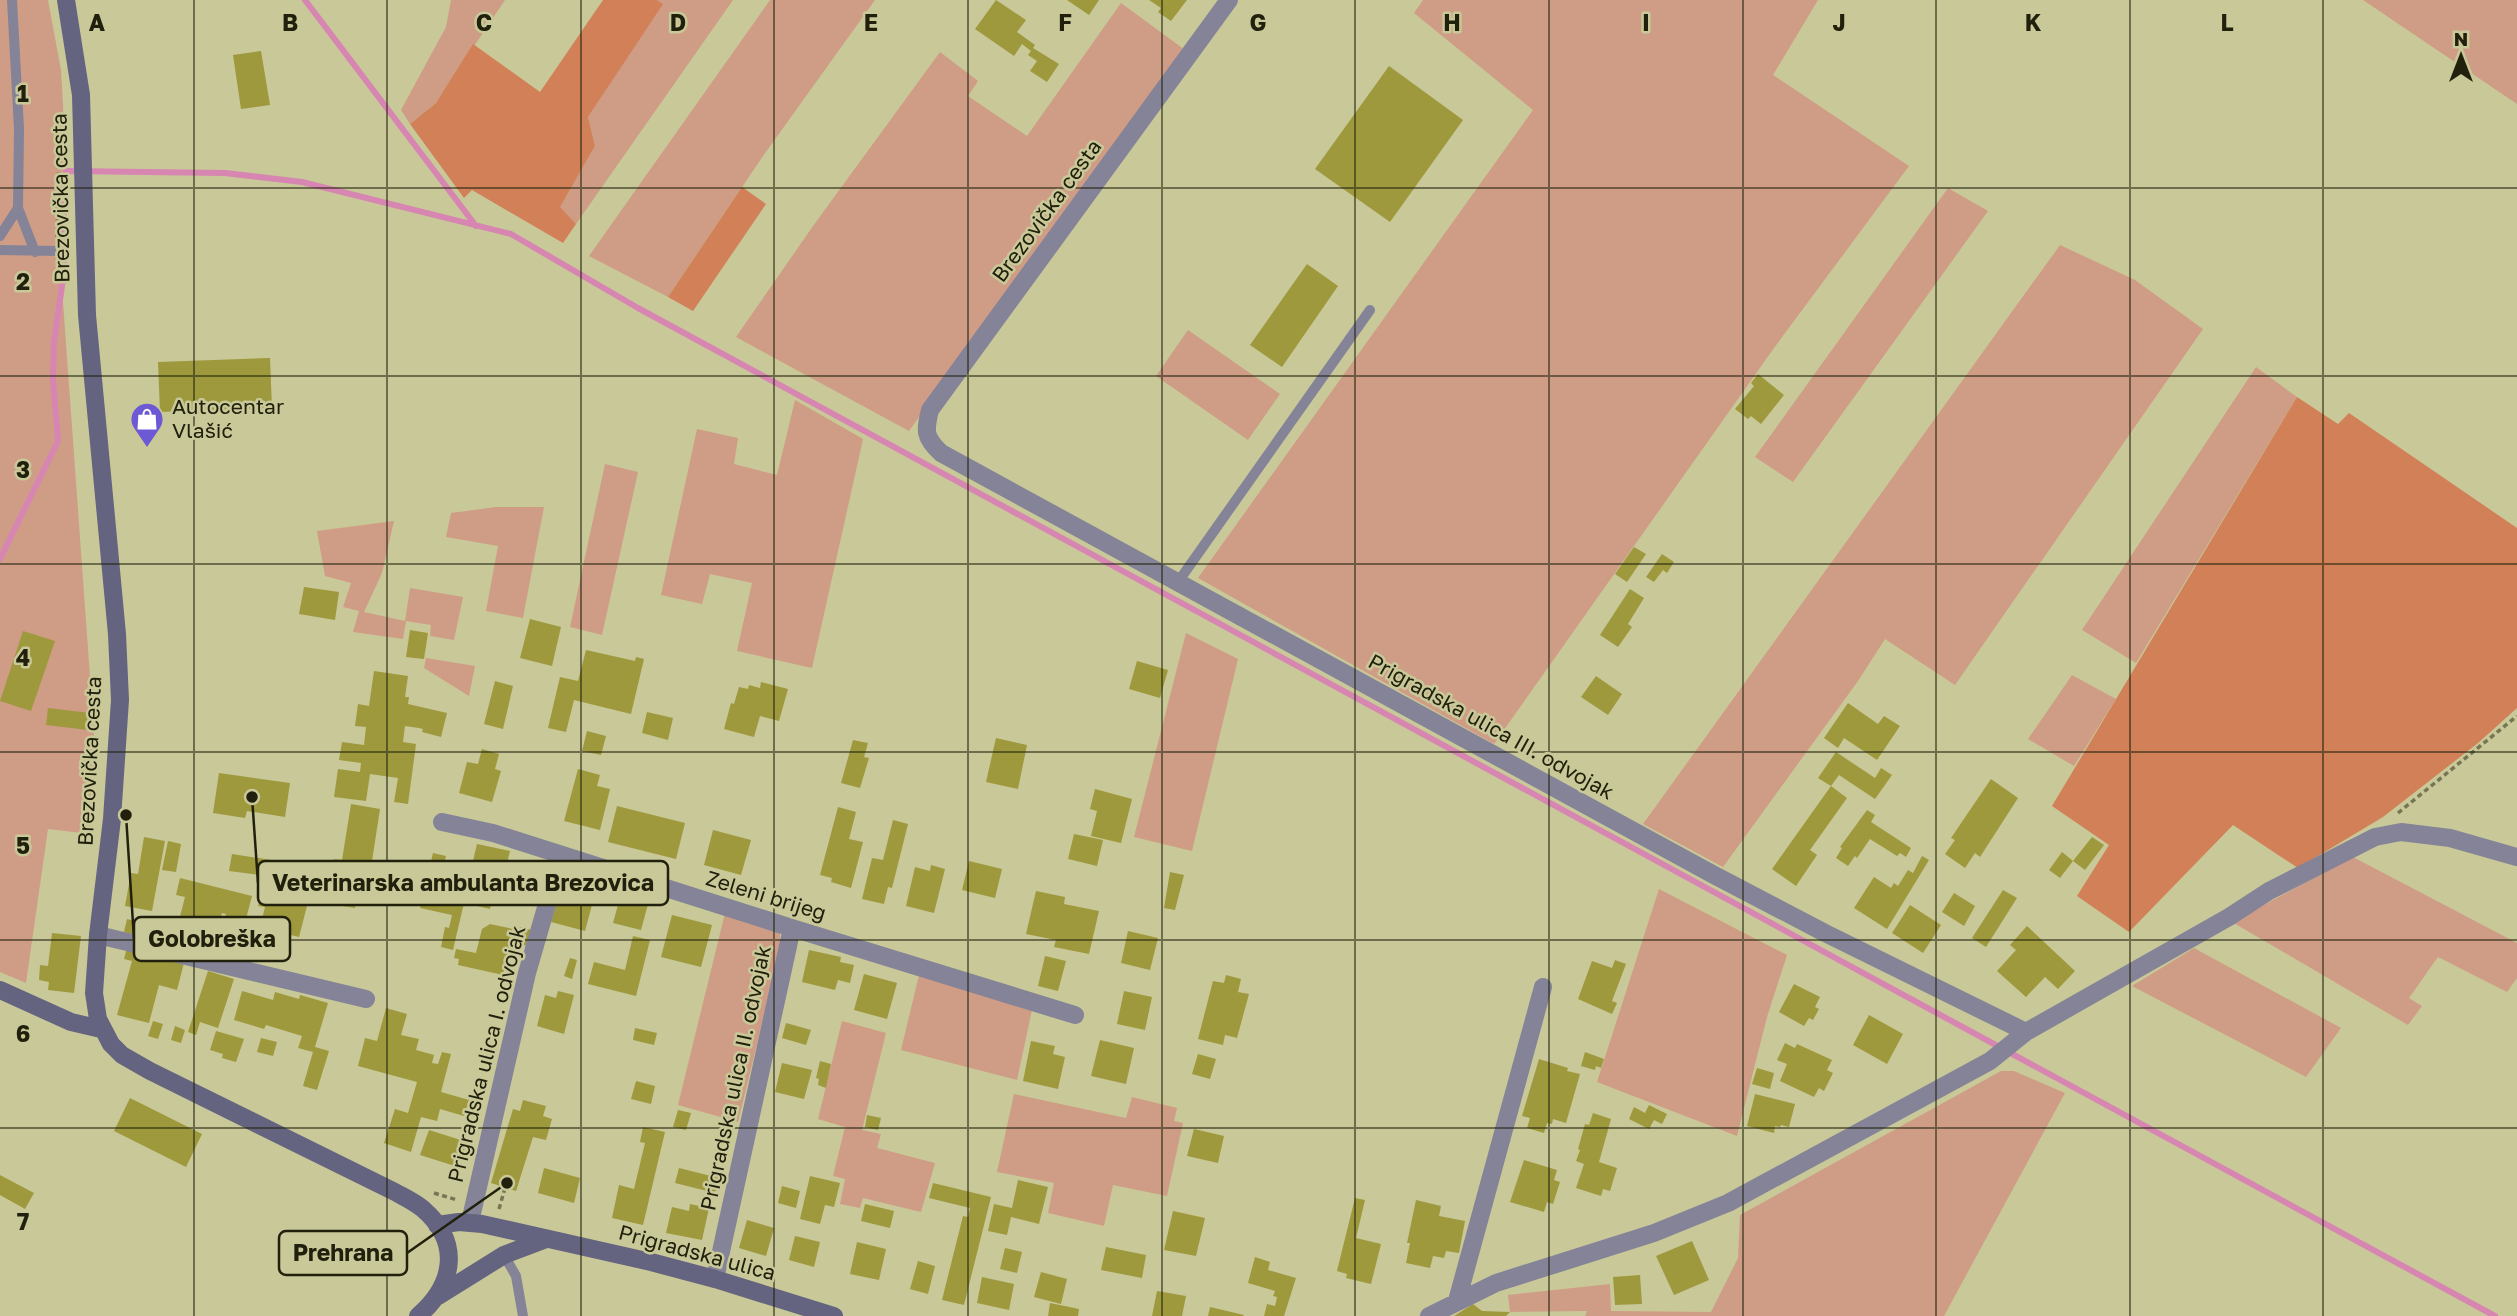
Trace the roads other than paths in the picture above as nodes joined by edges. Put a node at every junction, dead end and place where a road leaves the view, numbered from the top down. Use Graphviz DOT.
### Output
graph roads {
  1 [pos="12,0"];
  2 [pos="66,0"];
  3 [pos="1229,0"];
  4 [pos="18,208"];
  5 [pos="0,236"];
  6 [pos="0,250"];
  7 [pos="35,251"];
  8 [pos="58,251"];
  9 [pos="1370,310"];
  10 [pos="940,453"];
  11 [pos="1178,582"];
  12 [pos="442,822"];
  13 [pos="561,856"];
  14 [pos="2517,857"];
  15 [pos="792,928"];
  16 [pos="98,935"];
  17 [pos="1543,987"];
  18 [pos="0,990"];
  19 [pos="366,999"];
  20 [pos="1075,1015"];
  21 [pos="101,1029"];
  22 [pos="2020,1037"];
  23 [pos="470,1222"];
  24 [pos="437,1225"];
  25 [pos="547,1239"];
  26 [pos="504,1255"];
  27 [pos="715,1279"];
  28 [pos="438,1296"];
  29 [pos="1457,1301"];
  30 [pos="418,1316"];
  31 [pos="523,1316"];
  32 [pos="834,1316"];
  33 [pos="1429,1316"];
  1 -- 4 [label="lane"];
  2 -- 16 [label="main road, Brezovička cesta"];
  3 -- 10 [label="street, Brezovička cesta"];
  4 -- 5 [label="lane"];
  4 -- 7 [label="lane"];
  6 -- 7 [label="lane"];
  7 -- 8 [label="lane"];
  9 -- 11 [label="lane"];
  10 -- 11 [label="street, Prigradska ulica III. odvojak"];
  11 -- 22 [label="street, Prigradska ulica III. odvojak"];
  12 -- 13 [label="street, Zeleni brijeg"];
  13 -- 15 [label="street, Zeleni brijeg"];
  13 -- 23 [label="street, Prigradska ulica I. odvojak"];
  14 -- 22 [label="street"];
  15 -- 20 [label="street, Zeleni brijeg"];
  15 -- 27 [label="street, Prigradska ulica II. odvojak"];
  16 -- 19 [label="street"];
  16 -- 21 [label="main road, Brezovička cesta"];
  17 -- 29 [label="street"];
  18 -- 21 [label="main road"];
  21 -- 24 [label="main road, Brezovička cesta"];
  22 -- 29 [label="street"];
  23 -- 24 [label="main road, Prigradska ulica"];
  23 -- 25 [label="main road, Prigradska ulica"];
  24 -- 28 [label="main road, Brezovička cesta"];
  25 -- 26 [label="main road"];
  25 -- 27 [label="main road, Prigradska ulica"];
  26 -- 28 [label="main road"];
  26 -- 31 [label="lane"];
  27 -- 32 [label="main road, Prigradska ulica"];
  28 -- 30 [label="main road, Brezovička cesta"];
  29 -- 33 [label="street"];
}
